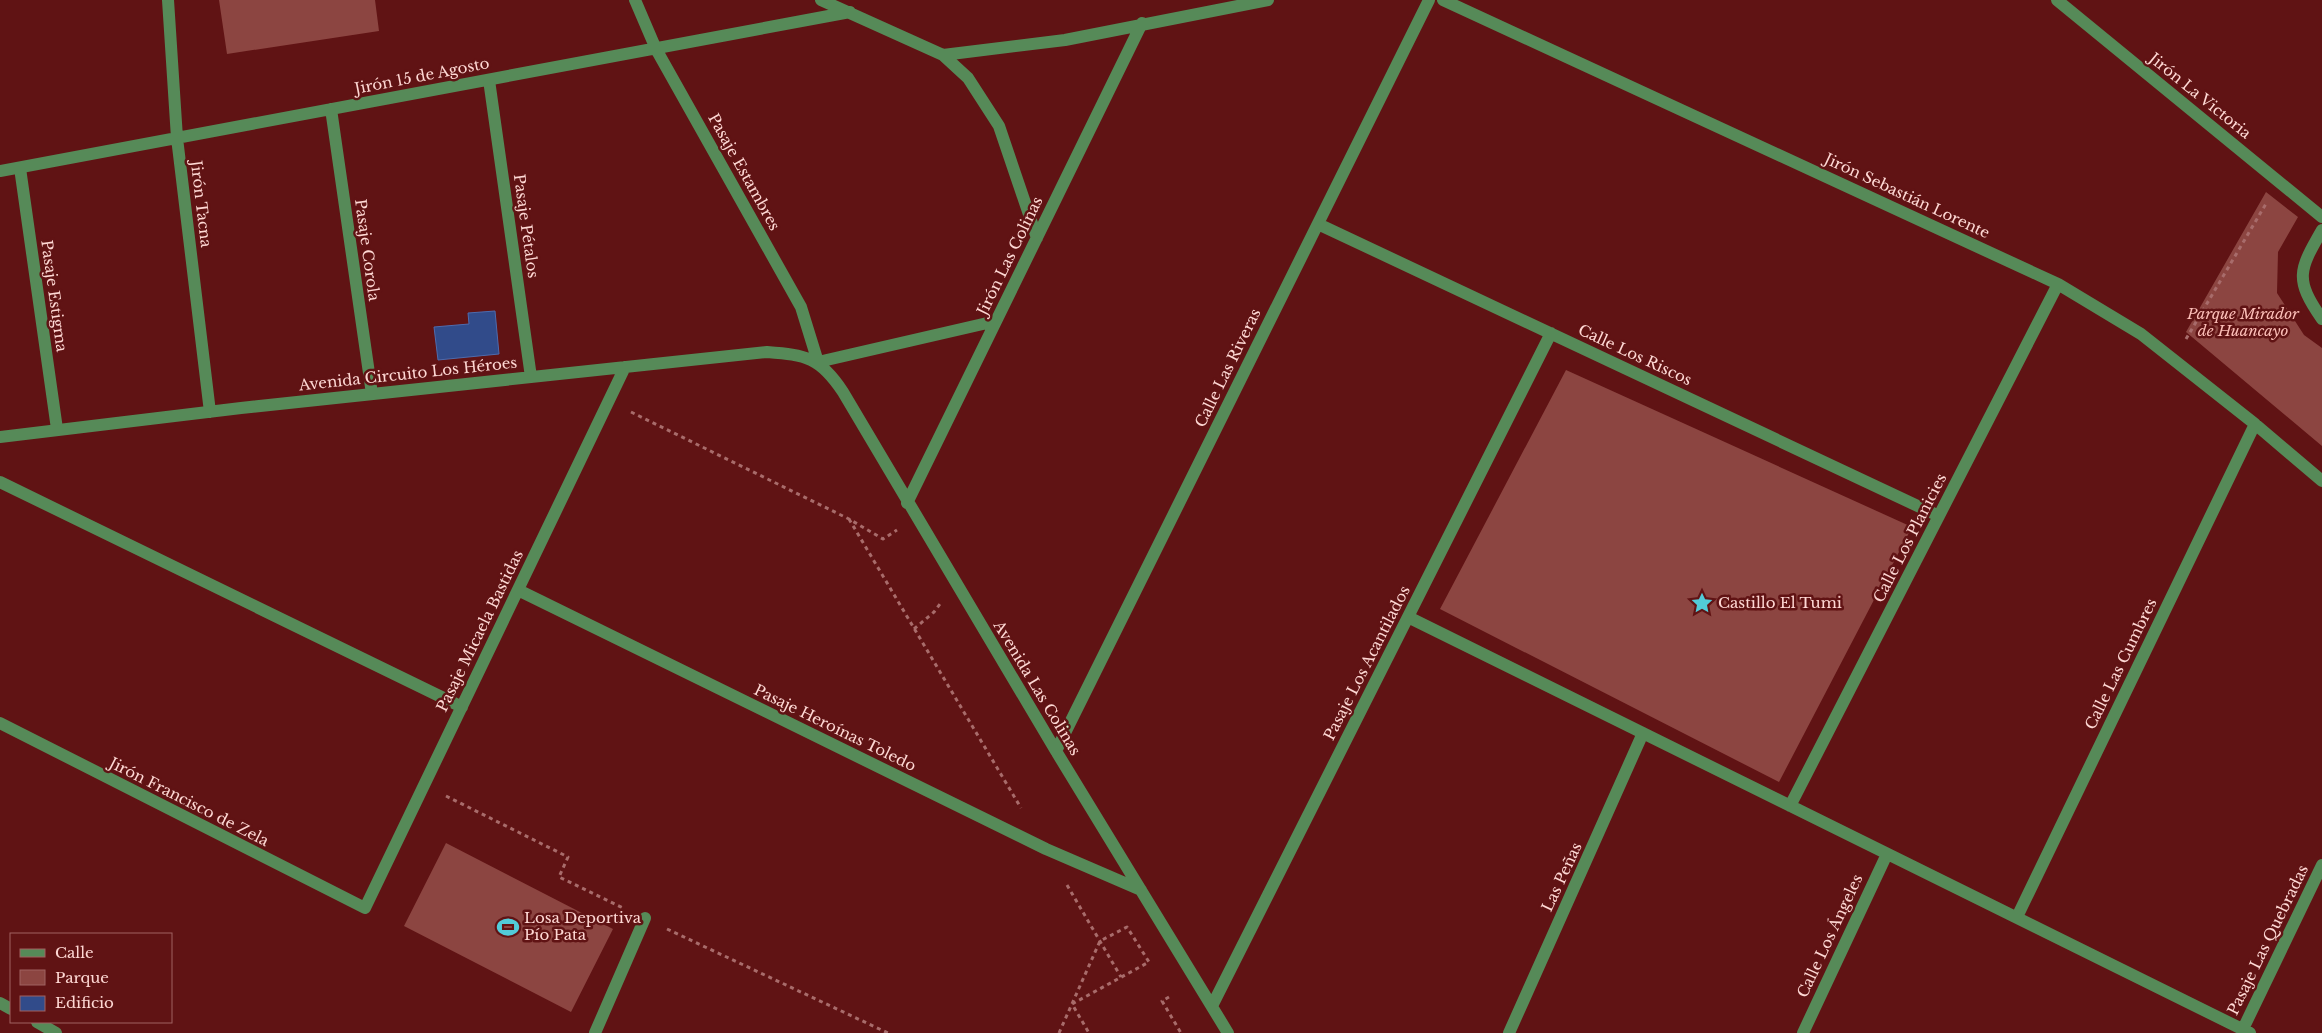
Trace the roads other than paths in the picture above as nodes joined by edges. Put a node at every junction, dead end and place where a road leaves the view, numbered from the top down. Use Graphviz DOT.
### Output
graph roads {
  1 [pos="168,0"];
  2 [pos="635,0"];
  3 [pos="821,0"];
  4 [pos="1268,0"];
  5 [pos="1429,0"];
  6 [pos="1443,0"];
  7 [pos="2057,0"];
  8 [pos="850,12"];
  9 [pos="1142,24"];
  10 [pos="656,48"];
  11 [pos="943,55"];
  12 [pos="489,80"];
  13 [pos="331,109"];
  14 [pos="177,138"];
  15 [pos="20,168"];
  16 [pos="0,171"];
  17 [pos="2322,217"];
  18 [pos="1318,224"];
  19 [pos="2322,230"];
  20 [pos="1037,238"];
  21 [pos="2058,284"];
  22 [pos="2322,318"];
  23 [pos="996,321"];
  24 [pos="1551,333"];
  25 [pos="818,362"];
  26 [pos="625,367"];
  27 [pos="531,377"];
  28 [pos="372,394"];
  29 [pos="210,412"];
  30 [pos="2255,424"];
  31 [pos="57,429"];
  32 [pos="0,437"];
  33 [pos="2322,481"];
  34 [pos="0,482"];
  35 [pos="907,503"];
  36 [pos="1939,516"];
  37 [pos="518,590"];
  38 [pos="1408,617"];
  39 [pos="462,707"];
  40 [pos="0,723"];
  41 [pos="1644,733"];
  42 [pos="1056,751"];
  43 [pos="1790,806"];
  44 [pos="1887,854"];
  45 [pos="2322,865"];
  46 [pos="1141,890"];
  47 [pos="365,908"];
  48 [pos="2017,917"];
  49 [pos="645,918"];
  50 [pos="1212,1006"];
  51 [pos="39,1023"];
  52 [pos="2246,1031"];
  53 [pos="56,1033"];
  54 [pos="594,1033"];
  55 [pos="1228,1033"];
  56 [pos="1509,1033"];
  57 [pos="1803,1033"];
  1 -- 14 [label="street, Jirón Tacna"];
  2 -- 10 [label="street, Pasaje Estambres"];
  3 -- 8 [label="street"];
  4 -- 9 [label="street"];
  5 -- 18 [label="street, Calle Las Riveras"];
  6 -- 21 [label="street, Jirón Sebastián Lorente"];
  7 -- 17 [label="street, Jirón La Victoria"];
  8 -- 10 [label="street, Jirón 15 de Agosto"];
  8 -- 11 [label="street"];
  9 -- 11 [label="street"];
  9 -- 20 [label="street, Jirón Las Colinas"];
  10 -- 12 [label="street, Jirón 15 de Agosto"];
  10 -- 25 [label="street, Pasaje Estambres"];
  11 -- 20 [label="street"];
  12 -- 13 [label="street, Jirón 15 de Agosto"];
  12 -- 27 [label="street, Pasaje Pétalos"];
  13 -- 14 [label="street, Jirón 15 de Agosto"];
  13 -- 28 [label="street, Pasaje Corola"];
  14 -- 15 [label="street, Jirón 15 de Agosto"];
  14 -- 29 [label="street, Jirón Tacna"];
  15 -- 16 [label="street, Jirón 15 de Agosto"];
  15 -- 31 [label="street, Pasaje Estigma"];
  18 -- 24 [label="street, Calle Los Riscos"];
  18 -- 42 [label="street, Calle Las Riveras"];
  19 -- 22 [label="street"];
  20 -- 23 [label="street, Jirón Las Colinas"];
  21 -- 30 [label="street, Jirón Sebastián Lorente"];
  21 -- 36 [label="street, Calle Los Planicies"];
  23 -- 25 [label="street"];
  23 -- 35 [label="street, Jirón Las Colinas"];
  24 -- 36 [label="street, Calle Los Riscos"];
  24 -- 38 [label="street, Pasaje Los Acantilados"];
  25 -- 26 [label="street, Avenida Circuito Los Héroes"];
  25 -- 35 [label="street, Avenida Las Colinas"];
  26 -- 27 [label="street, Avenida Circuito Los Héroes"];
  26 -- 37 [label="street, Pasaje Micaela Bastidas"];
  27 -- 28 [label="street, Avenida Circuito Los Héroes"];
  28 -- 29 [label="street, Avenida Circuito Los Héroes"];
  29 -- 31 [label="street, Avenida Circuito Los Héroes"];
  30 -- 33 [label="street, Jirón Sebastián Lorente"];
  30 -- 48 [label="street, Calle Las Cumbres"];
  31 -- 32 [label="street, Avenida Circuito Los Héroes"];
  34 -- 39 [label="street"];
  35 -- 42 [label="street, Avenida Las Colinas"];
  36 -- 43 [label="street, Calle Los Planicies"];
  37 -- 39 [label="street, Pasaje Micaela Bastidas"];
  37 -- 46 [label="street, Pasaje Heroínas Toledo"];
  38 -- 41 [label="street"];
  38 -- 50 [label="street, Pasaje Los Acantilados"];
  39 -- 47 [label="street, Pasaje Micaela Bastidas"];
  40 -- 47 [label="street, Jirón Francisco de Zela"];
  41 -- 43 [label="street"];
  41 -- 56 [label="street, Las Peñas"];
  42 -- 46 [label="street, Avenida Las Colinas"];
  43 -- 44 [label="street"];
  44 -- 48 [label="street"];
  44 -- 57 [label="street, Calle Los Ángeles"];
  45 -- 52 [label="street, Pasaje Las Quebradas"];
  46 -- 50 [label="street, Avenida Las Colinas"];
  48 -- 52 [label="street"];
  49 -- 54 [label="street"];
  50 -- 55 [label="street, Avenida Las Colinas"];
  51 -- 53 [label="street"];
}
